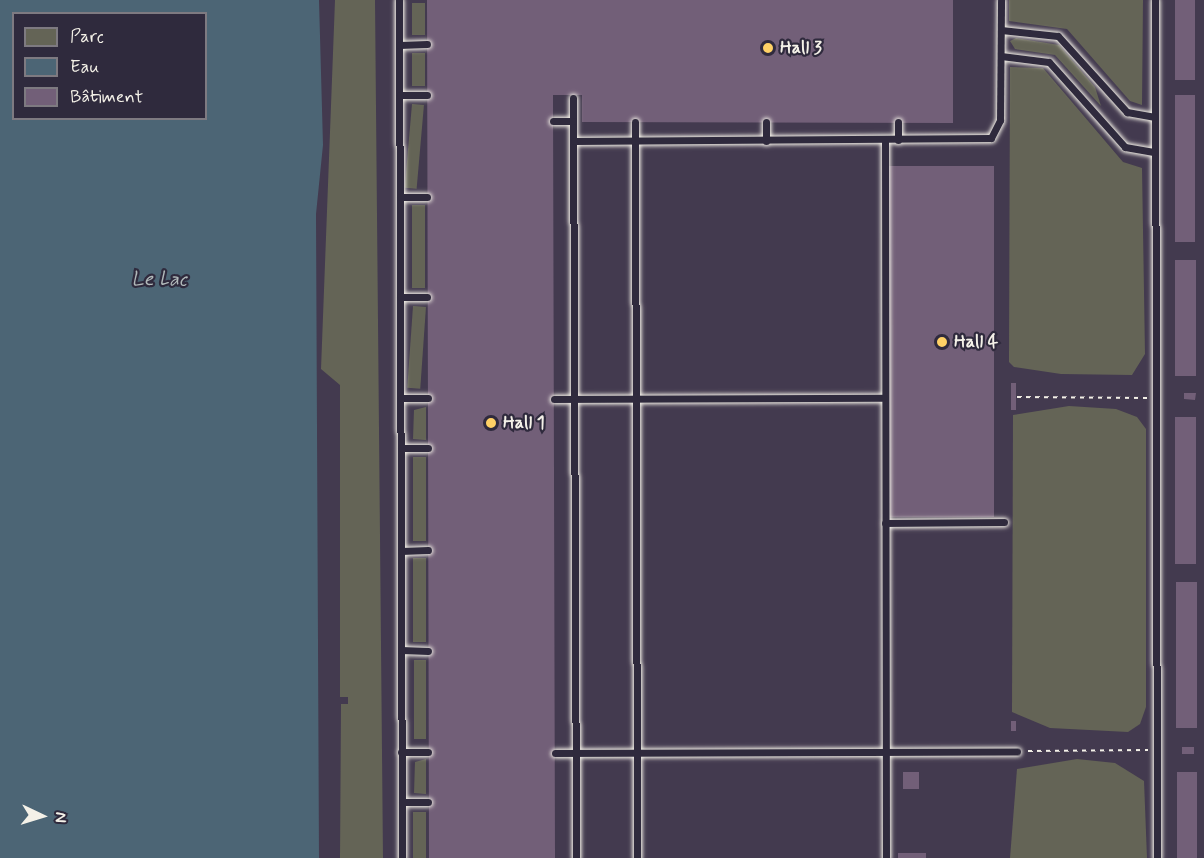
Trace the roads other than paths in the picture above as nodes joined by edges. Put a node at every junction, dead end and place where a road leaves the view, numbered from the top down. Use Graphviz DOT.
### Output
graph roads {
  1 [pos="399,0"];
  2 [pos="1001,0"];
  3 [pos="1155,0"];
  4 [pos="1001,30"];
  5 [pos="427,44"];
  6 [pos="399,45"];
  7 [pos="1001,56"];
  8 [pos="400,95"];
  9 [pos="427,95"];
  10 [pos="573,98"];
  11 [pos="1154,117"];
  12 [pos="554,121"];
  13 [pos="573,121"];
  14 [pos="636,122"];
  15 [pos="766,122"];
  16 [pos="898,122"];
  17 [pos="885,140"];
  18 [pos="898,140"];
  19 [pos="574,141"];
  20 [pos="636,141"];
  21 [pos="766,141"];
  22 [pos="1154,152"];
  23 [pos="400,197"];
  24 [pos="427,197"];
  25 [pos="400,297"];
  26 [pos="427,297"];
  27 [pos="401,398"];
  28 [pos="428,398"];
  29 [pos="885,398"];
  30 [pos="554,399"];
  31 [pos="575,399"];
  32 [pos="637,399"];
  33 [pos="401,448"];
  34 [pos="428,448"];
  35 [pos="1004,522"];
  36 [pos="885,523"];
  37 [pos="428,550"];
  38 [pos="401,551"];
  39 [pos="401,650"];
  40 [pos="428,651"];
  41 [pos="1017,751"];
  42 [pos="401,752"];
  43 [pos="428,752"];
  44 [pos="576,752"];
  45 [pos="637,752"];
  46 [pos="886,752"];
  47 [pos="555,753"];
  48 [pos="402,802"];
  49 [pos="428,802"];
  50 [pos="402,858"];
  51 [pos="576,858"];
  52 [pos="637,858"];
  53 [pos="886,858"];
  54 [pos="1157,858"];
  1 -- 6 [label="lane"];
  2 -- 4 [label="lane"];
  3 -- 11 [label="lane"];
  4 -- 7 [label="lane"];
  4 -- 11 [label="lane"];
  5 -- 6 [label="lane"];
  6 -- 8 [label="lane"];
  7 -- 18 [label="lane"];
  7 -- 22 [label="lane"];
  8 -- 9 [label="lane"];
  8 -- 23 [label="lane"];
  10 -- 13 [label="lane"];
  11 -- 22 [label="lane"];
  12 -- 13 [label="lane"];
  13 -- 19 [label="lane"];
  14 -- 20 [label="lane"];
  15 -- 21 [label="lane"];
  16 -- 18 [label="lane"];
  17 -- 18 [label="lane"];
  17 -- 21 [label="lane"];
  17 -- 29 [label="lane"];
  19 -- 20 [label="lane"];
  19 -- 31 [label="lane"];
  20 -- 21 [label="lane"];
  20 -- 32 [label="lane"];
  22 -- 54 [label="lane"];
  23 -- 24 [label="lane"];
  23 -- 25 [label="lane"];
  25 -- 26 [label="lane"];
  25 -- 27 [label="lane"];
  27 -- 28 [label="lane"];
  27 -- 33 [label="lane"];
  29 -- 32 [label="lane"];
  29 -- 36 [label="lane"];
  30 -- 31 [label="lane"];
  31 -- 32 [label="lane"];
  31 -- 44 [label="lane"];
  32 -- 45 [label="lane"];
  33 -- 34 [label="lane"];
  33 -- 38 [label="lane"];
  35 -- 36 [label="lane"];
  36 -- 46 [label="lane"];
  37 -- 38 [label="lane"];
  38 -- 39 [label="lane"];
  39 -- 40 [label="lane"];
  39 -- 42 [label="lane"];
  41 -- 46 [label="lane"];
  42 -- 43 [label="lane"];
  42 -- 48 [label="lane"];
  44 -- 45 [label="lane"];
  44 -- 47 [label="lane"];
  44 -- 51 [label="lane"];
  45 -- 46 [label="lane"];
  45 -- 52 [label="lane"];
  46 -- 53 [label="lane"];
  48 -- 49 [label="lane"];
  48 -- 50 [label="lane"];
}
